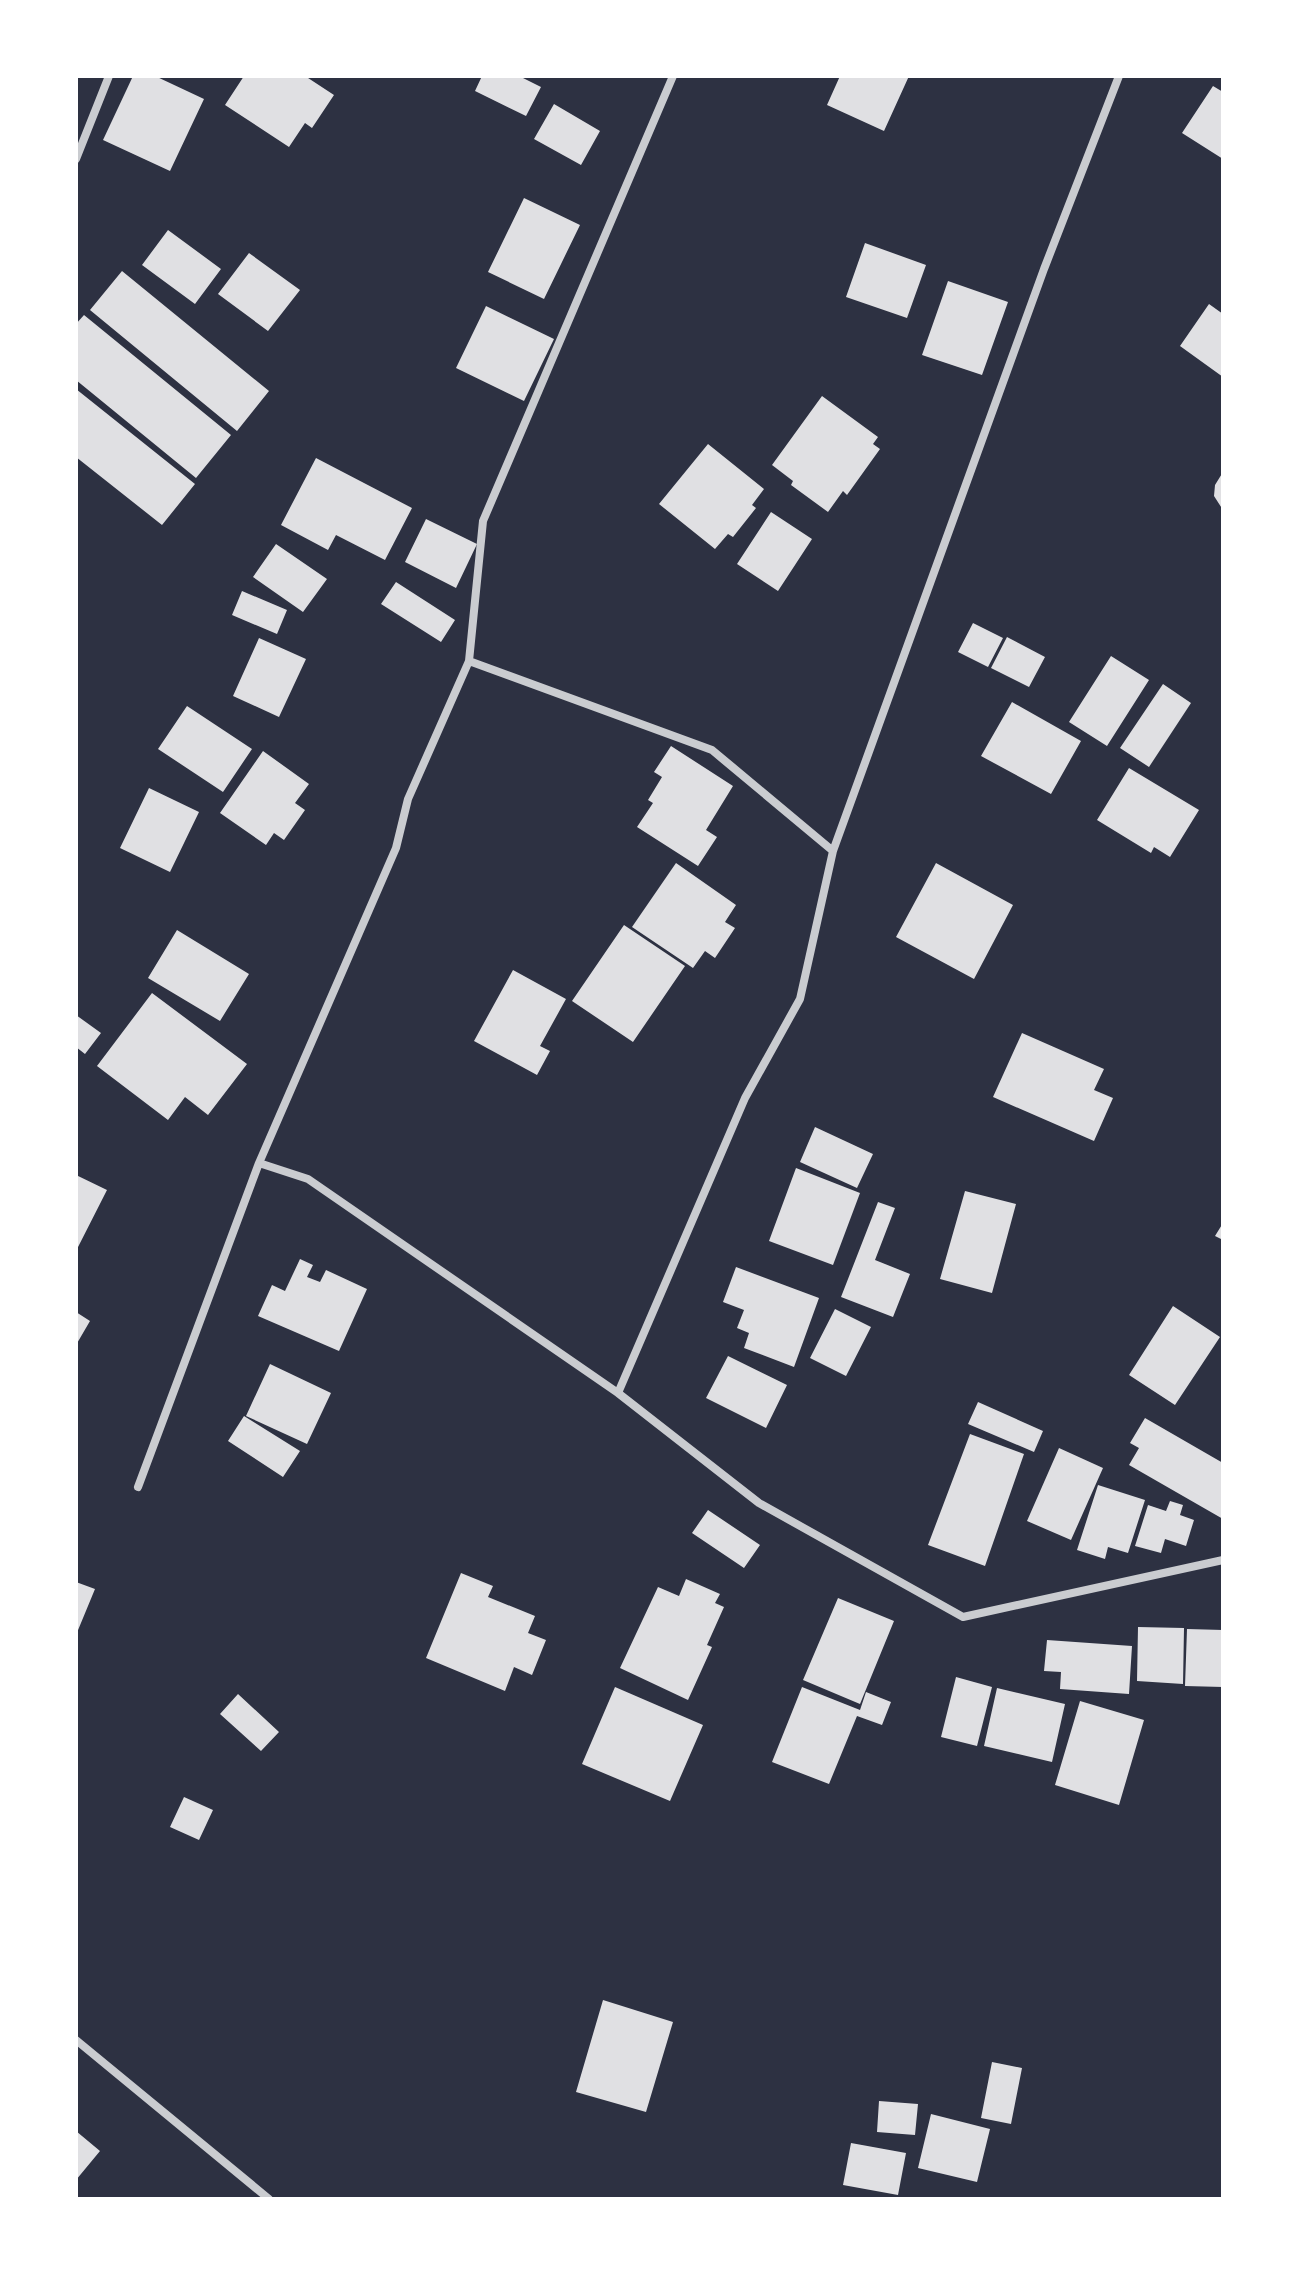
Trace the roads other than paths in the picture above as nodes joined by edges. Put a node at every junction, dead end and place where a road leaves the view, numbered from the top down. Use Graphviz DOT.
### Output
graph roads {
  1 [pos="109,76"];
  2 [pos="673,76"];
  3 [pos="1119,76"];
  4 [pos="76,159"];
  5 [pos="469,661"];
  6 [pos="833,851"];
  7 [pos="259,1163"];
  8 [pos="618,1393"];
  9 [pos="138,1487"];
  10 [pos="1223,1560"];
  11 [pos="76,2040"];
  12 [pos="269,2199"];
  1 -- 4 [label="street"];
  2 -- 5 [label="street"];
  3 -- 6 [label="street"];
  5 -- 6 [label="street"];
  5 -- 7 [label="street"];
  6 -- 8 [label="street"];
  7 -- 8 [label="street"];
  7 -- 9 [label="street"];
  8 -- 10 [label="street"];
  11 -- 12 [label="street"];
}
